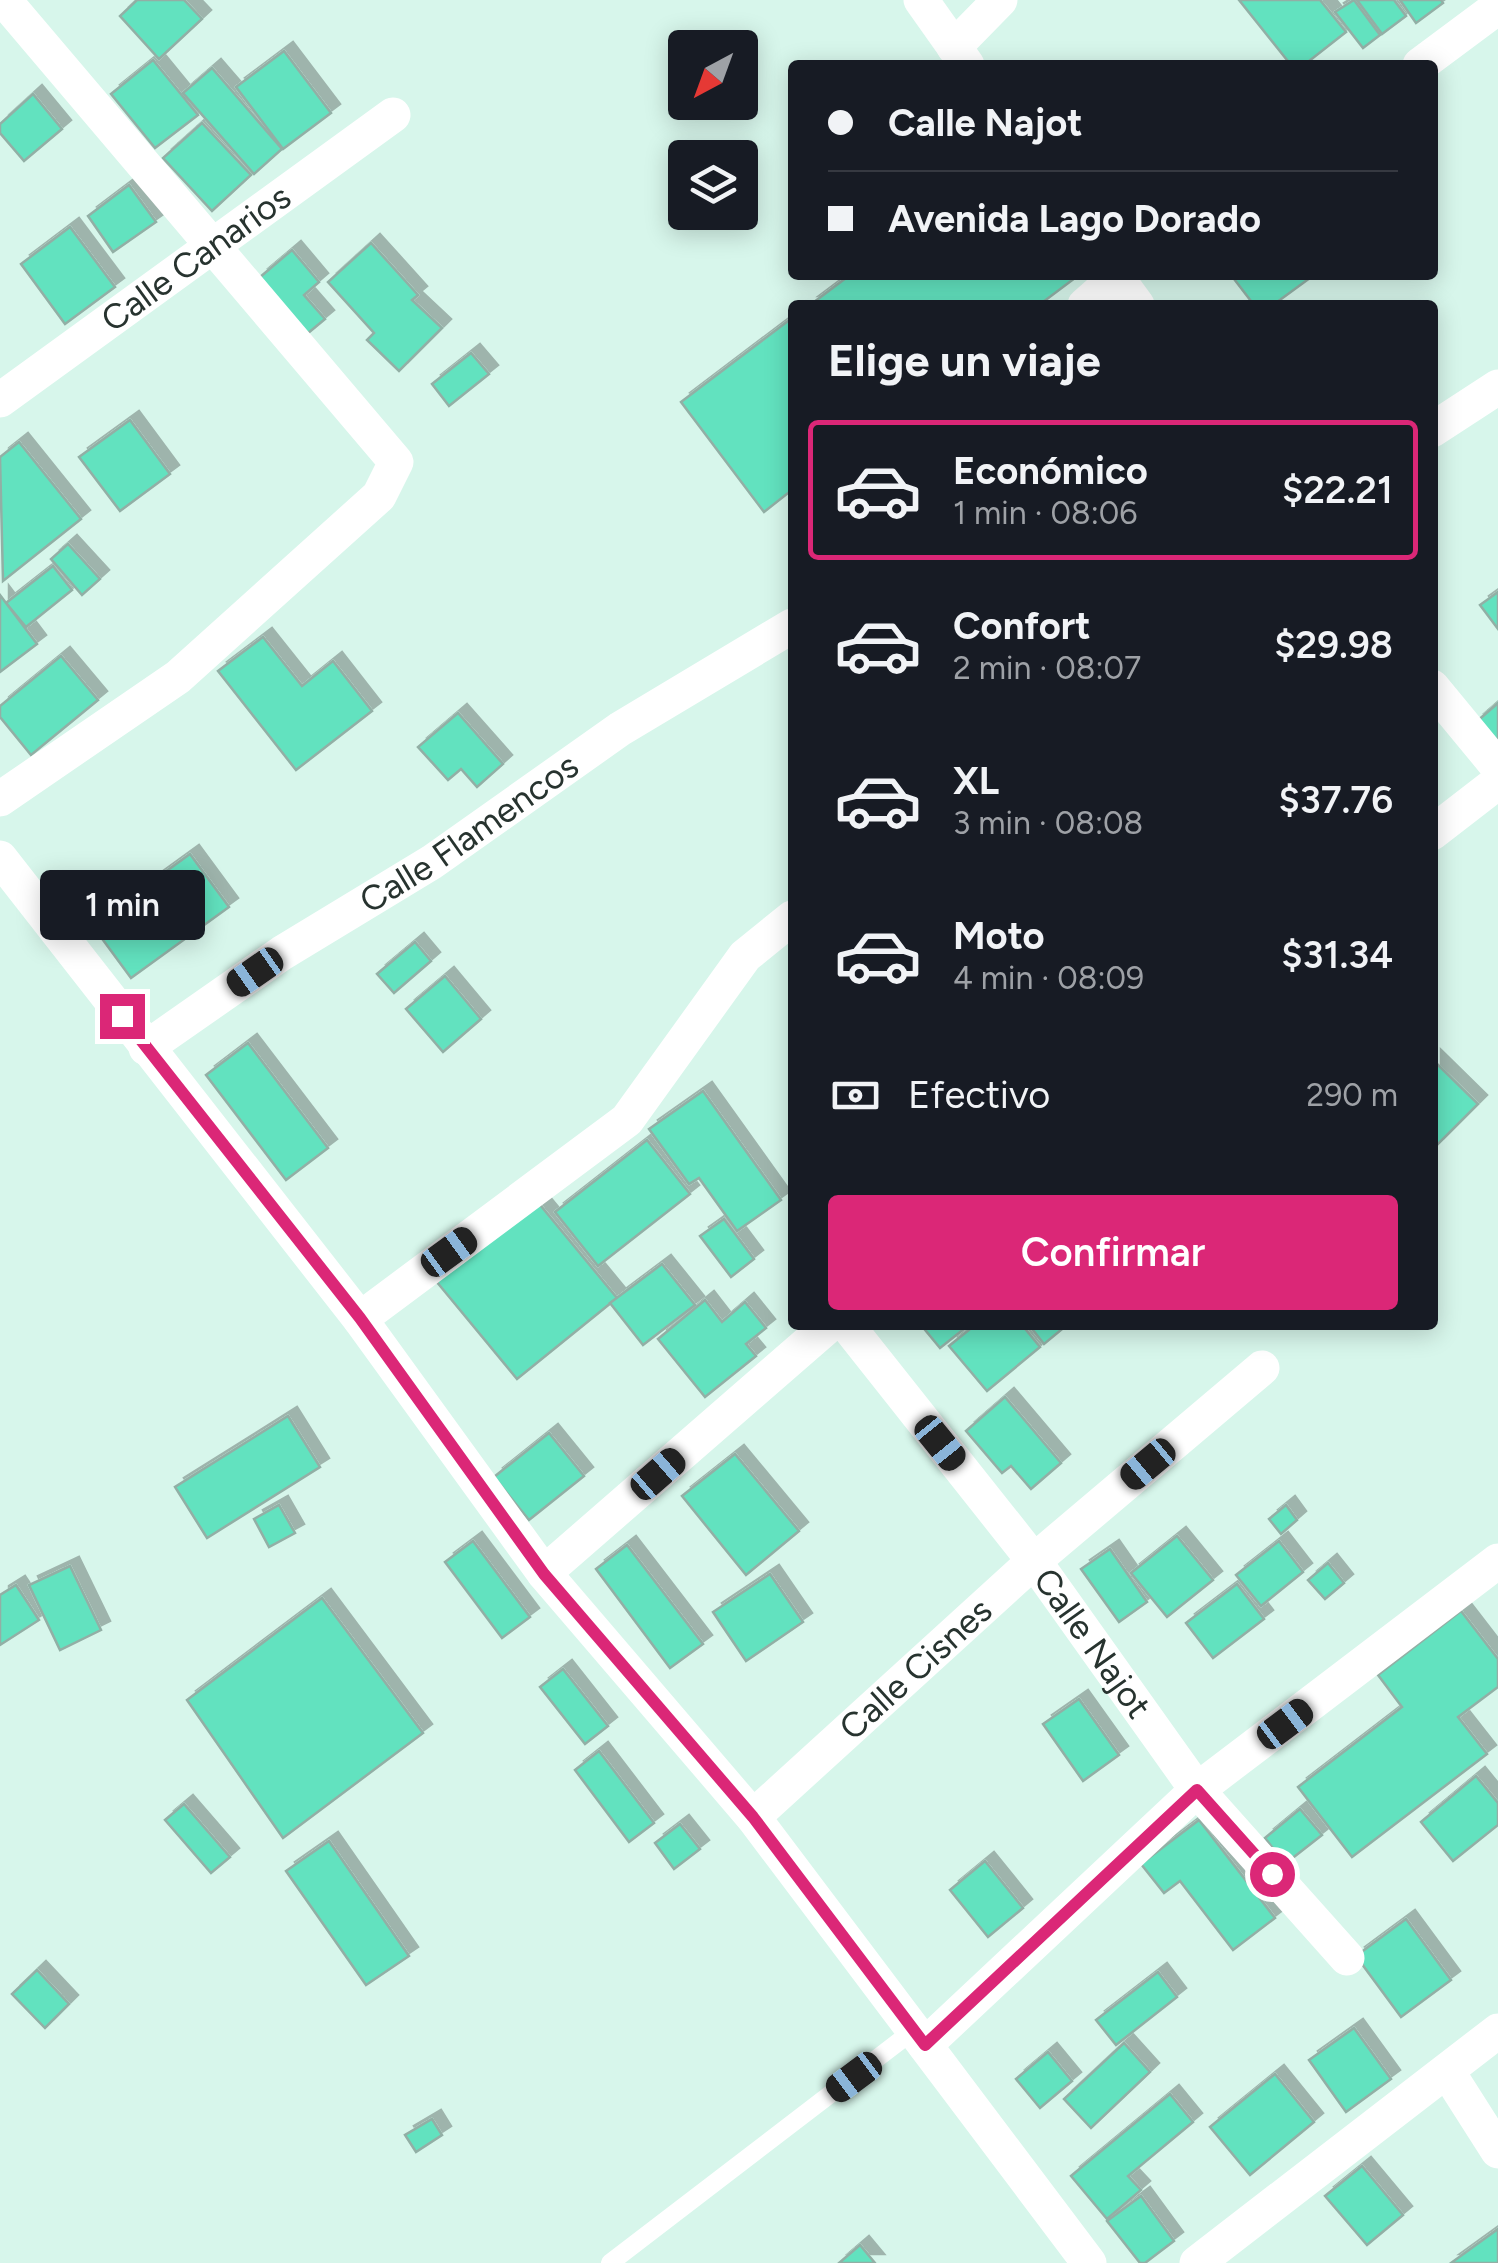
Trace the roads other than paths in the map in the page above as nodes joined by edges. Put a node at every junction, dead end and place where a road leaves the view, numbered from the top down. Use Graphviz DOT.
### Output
graph roads {
  1 [pos="4,0"];
  2 [pos="922,0"];
  3 [pos="1000,0"];
  4 [pos="1498,7"];
  5 [pos="961,56"];
  6 [pos="1427,60"];
  7 [pos="392,115"];
  8 [pos="209,245"];
  9 [pos="1122,283"];
  10 [pos="1093,300"];
  11 [pos="1498,387"];
  12 [pos="0,400"];
  13 [pos="1438,426"];
  14 [pos="788,628"];
  15 [pos="1438,694"];
  16 [pos="1498,767"];
  17 [pos="1498,782"];
  18 [pos="0,799"];
  19 [pos="1438,827"];
  20 [pos="0,858"];
  21 [pos="788,921"];
  22 [pos="146,1048"];
  23 [pos="360,1318"];
  24 [pos="823,1330"];
  25 [pos="851,1330"];
  26 [pos="1262,1368"];
  27 [pos="1034,1561"];
  28 [pos="1495,1570"];
  29 [pos="544,1574"];
  30 [pos="1197,1790"];
  31 [pos="753,1817"];
  32 [pos="1347,1958"];
  33 [pos="1498,2031"];
  34 [pos="920,2038"];
  35 [pos="1447,2072"];
  36 [pos="1498,2150"];
  37 [pos="610,2263"];
  38 [pos="1089,2263"];
  39 [pos="1197,2263"];
  1 -- 8 [label="street"];
  2 -- 5 [label="street"];
  3 -- 5 [label="street"];
  4 -- 6 [label="street"];
  7 -- 8 [label="street, Calle Canarios"];
  8 -- 12 [label="street, Calle Canarios"];
  8 -- 18 [label="street"];
  9 -- 10 [label="street"];
  11 -- 13 [label="street"];
  14 -- 22 [label="street, Calle Flamencos"];
  15 -- 16 [label="street"];
  17 -- 19 [label="street"];
  20 -- 22 [label="street"];
  21 -- 23 [label="street"];
  22 -- 23 [label="street"];
  23 -- 29 [label="street"];
  24 -- 29 [label="street"];
  25 -- 27 [label="street, Calle Najot"];
  26 -- 27 [label="street, Calle Cisnes"];
  27 -- 30 [label="street, Calle Najot"];
  27 -- 31 [label="street, Calle Cisnes"];
  28 -- 30 [label="street"];
  29 -- 31 [label="street"];
  30 -- 32 [label="street, Calle Najot"];
  30 -- 34 [label="street"];
  31 -- 34 [label="street"];
  33 -- 35 [label="street"];
  34 -- 37 [label="lane"];
  34 -- 38 [label="street"];
  35 -- 36 [label="street"];
  35 -- 39 [label="street"];
}
